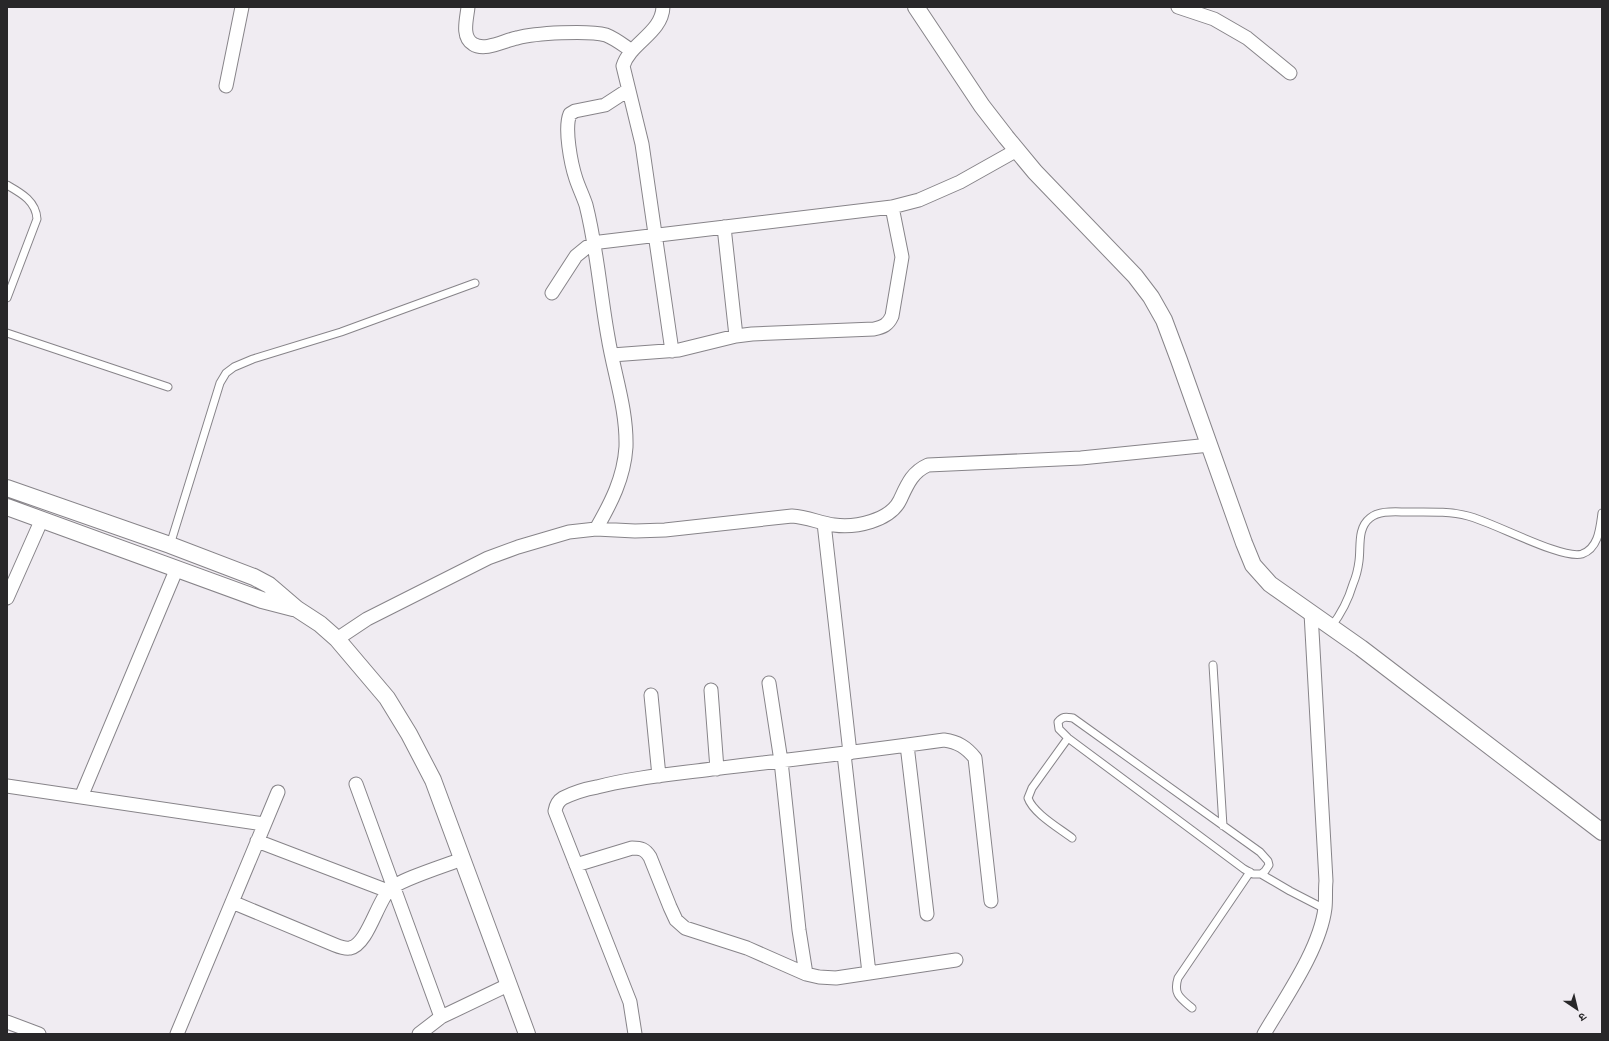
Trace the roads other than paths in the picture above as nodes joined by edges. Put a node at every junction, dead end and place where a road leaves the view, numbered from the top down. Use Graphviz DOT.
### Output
graph roads {
  1 [pos="242,7"];
  2 [pos="468,7"];
  3 [pos="663,7"];
  4 [pos="916,7"];
  5 [pos="1178,7"];
  6 [pos="632,51"];
  7 [pos="1290,73"];
  8 [pos="226,86"];
  9 [pos="628,90"];
  10 [pos="1017,150"];
  11 [pos="7,185"];
  12 [pos="892,207"];
  13 [pos="724,227"];
  14 [pos="656,235"];
  15 [pos="593,244"];
  16 [pos="475,283"];
  17 [pos="552,293"];
  18 [pos="7,298"];
  19 [pos="7,333"];
  20 [pos="736,336"];
  21 [pos="672,351"];
  22 [pos="612,355"];
  23 [pos="168,387"];
  24 [pos="1210,446"];
  25 [pos="7,488"];
  26 [pos="7,507"];
  27 [pos="1602,513"];
  28 [pos="42,519"];
  29 [pos="824,523"];
  30 [pos="596,529"];
  31 [pos="170,545"];
  32 [pos="177,568"];
  33 [pos="7,598"];
  34 [pos="297,609"];
  35 [pos="1311,613"];
  36 [pos="1331,627"];
  37 [pos="338,639"];
  38 [pos="1213,665"];
  39 [pos="769,683"];
  40 [pos="711,690"];
  41 [pos="651,695"];
  42 [pos="1068,738"];
  43 [pos="907,745"];
  44 [pos="847,753"];
  45 [pos="781,761"];
  46 [pos="717,769"];
  47 [pos="660,776"];
  48 [pos="356,784"];
  49 [pos="7,786"];
  50 [pos="278,792"];
  51 [pos="81,797"];
  52 [pos="264,824"];
  53 [pos="1224,826"];
  54 [pos="1602,832"];
  55 [pos="1072,838"];
  56 [pos="258,840"];
  57 [pos="462,859"];
  58 [pos="576,865"];
  59 [pos="1250,872"];
  60 [pos="1261,874"];
  61 [pos="391,888"];
  62 [pos="991,901"];
  63 [pos="232,902"];
  64 [pos="1325,908"];
  65 [pos="927,914"];
  66 [pos="956,960"];
  67 [pos="869,973"];
  68 [pos="806,974"];
  69 [pos="508,985"];
  70 [pos="1192,1008"];
  71 [pos="442,1017"];
  72 [pos="7,1022"];
  73 [pos="39,1034"];
  74 [pos="177,1034"];
  75 [pos="419,1034"];
  76 [pos="527,1034"];
  77 [pos="635,1034"];
  78 [pos="1264,1034"];
  1 -- 8 [label="street"];
  2 -- 6 [label="street"];
  3 -- 6 [label="street"];
  4 -- 10 [label="street"];
  5 -- 7 [label="street"];
  6 -- 9 [label="street"];
  9 -- 14 [label="street"];
  9 -- 15 [label="street"];
  10 -- 12 [label="street"];
  10 -- 24 [label="street"];
  11 -- 18 [label="lane"];
  12 -- 13 [label="street"];
  12 -- 20 [label="street"];
  13 -- 14 [label="street"];
  13 -- 20 [label="street"];
  14 -- 15 [label="street"];
  14 -- 21 [label="street"];
  15 -- 17 [label="street"];
  15 -- 22 [label="street"];
  16 -- 31 [label="lane"];
  19 -- 23 [label="lane"];
  20 -- 21 [label="street"];
  21 -- 22 [label="street"];
  22 -- 30 [label="street"];
  24 -- 29 [label="street"];
  24 -- 35 [label="street"];
  25 -- 31 [label="street"];
  26 -- 28 [label="street"];
  27 -- 36 [label="lane"];
  28 -- 32 [label="street"];
  28 -- 33 [label="street"];
  29 -- 30 [label="street"];
  29 -- 44 [label="street"];
  30 -- 37 [label="street"];
  31 -- 34 [label="street"];
  32 -- 34 [label="street"];
  32 -- 51 [label="street"];
  34 -- 37 [label="street"];
  35 -- 36 [label="street"];
  35 -- 64 [label="street"];
  36 -- 54 [label="street"];
  37 -- 57 [label="street"];
  38 -- 53 [label="lane"];
  39 -- 45 [label="street"];
  40 -- 46 [label="street"];
  41 -- 47 [label="street"];
  42 -- 53 [label="lane"];
  42 -- 55 [label="lane"];
  42 -- 59 [label="lane"];
  43 -- 44 [label="street"];
  43 -- 62 [label="street"];
  43 -- 65 [label="street"];
  44 -- 45 [label="street"];
  44 -- 67 [label="street"];
  45 -- 46 [label="street"];
  45 -- 68 [label="street"];
  46 -- 47 [label="street"];
  47 -- 58 [label="street"];
  48 -- 61 [label="street"];
  49 -- 51 [label="street"];
  50 -- 52 [label="street"];
  51 -- 52 [label="street"];
  52 -- 56 [label="street"];
  53 -- 60 [label="lane"];
  56 -- 61 [label="street"];
  56 -- 63 [label="street"];
  57 -- 61 [label="street"];
  57 -- 69 [label="street"];
  58 -- 68 [label="street"];
  58 -- 77 [label="street"];
  59 -- 60 [label="lane"];
  59 -- 70 [label="lane"];
  60 -- 64 [label="lane"];
  61 -- 63 [label="street"];
  61 -- 71 [label="street"];
  63 -- 74 [label="street"];
  64 -- 78 [label="street"];
  66 -- 67 [label="street"];
  67 -- 68 [label="street"];
  69 -- 71 [label="street"];
  69 -- 76 [label="street"];
  71 -- 75 [label="street"];
  72 -- 73 [label="street"];
}
